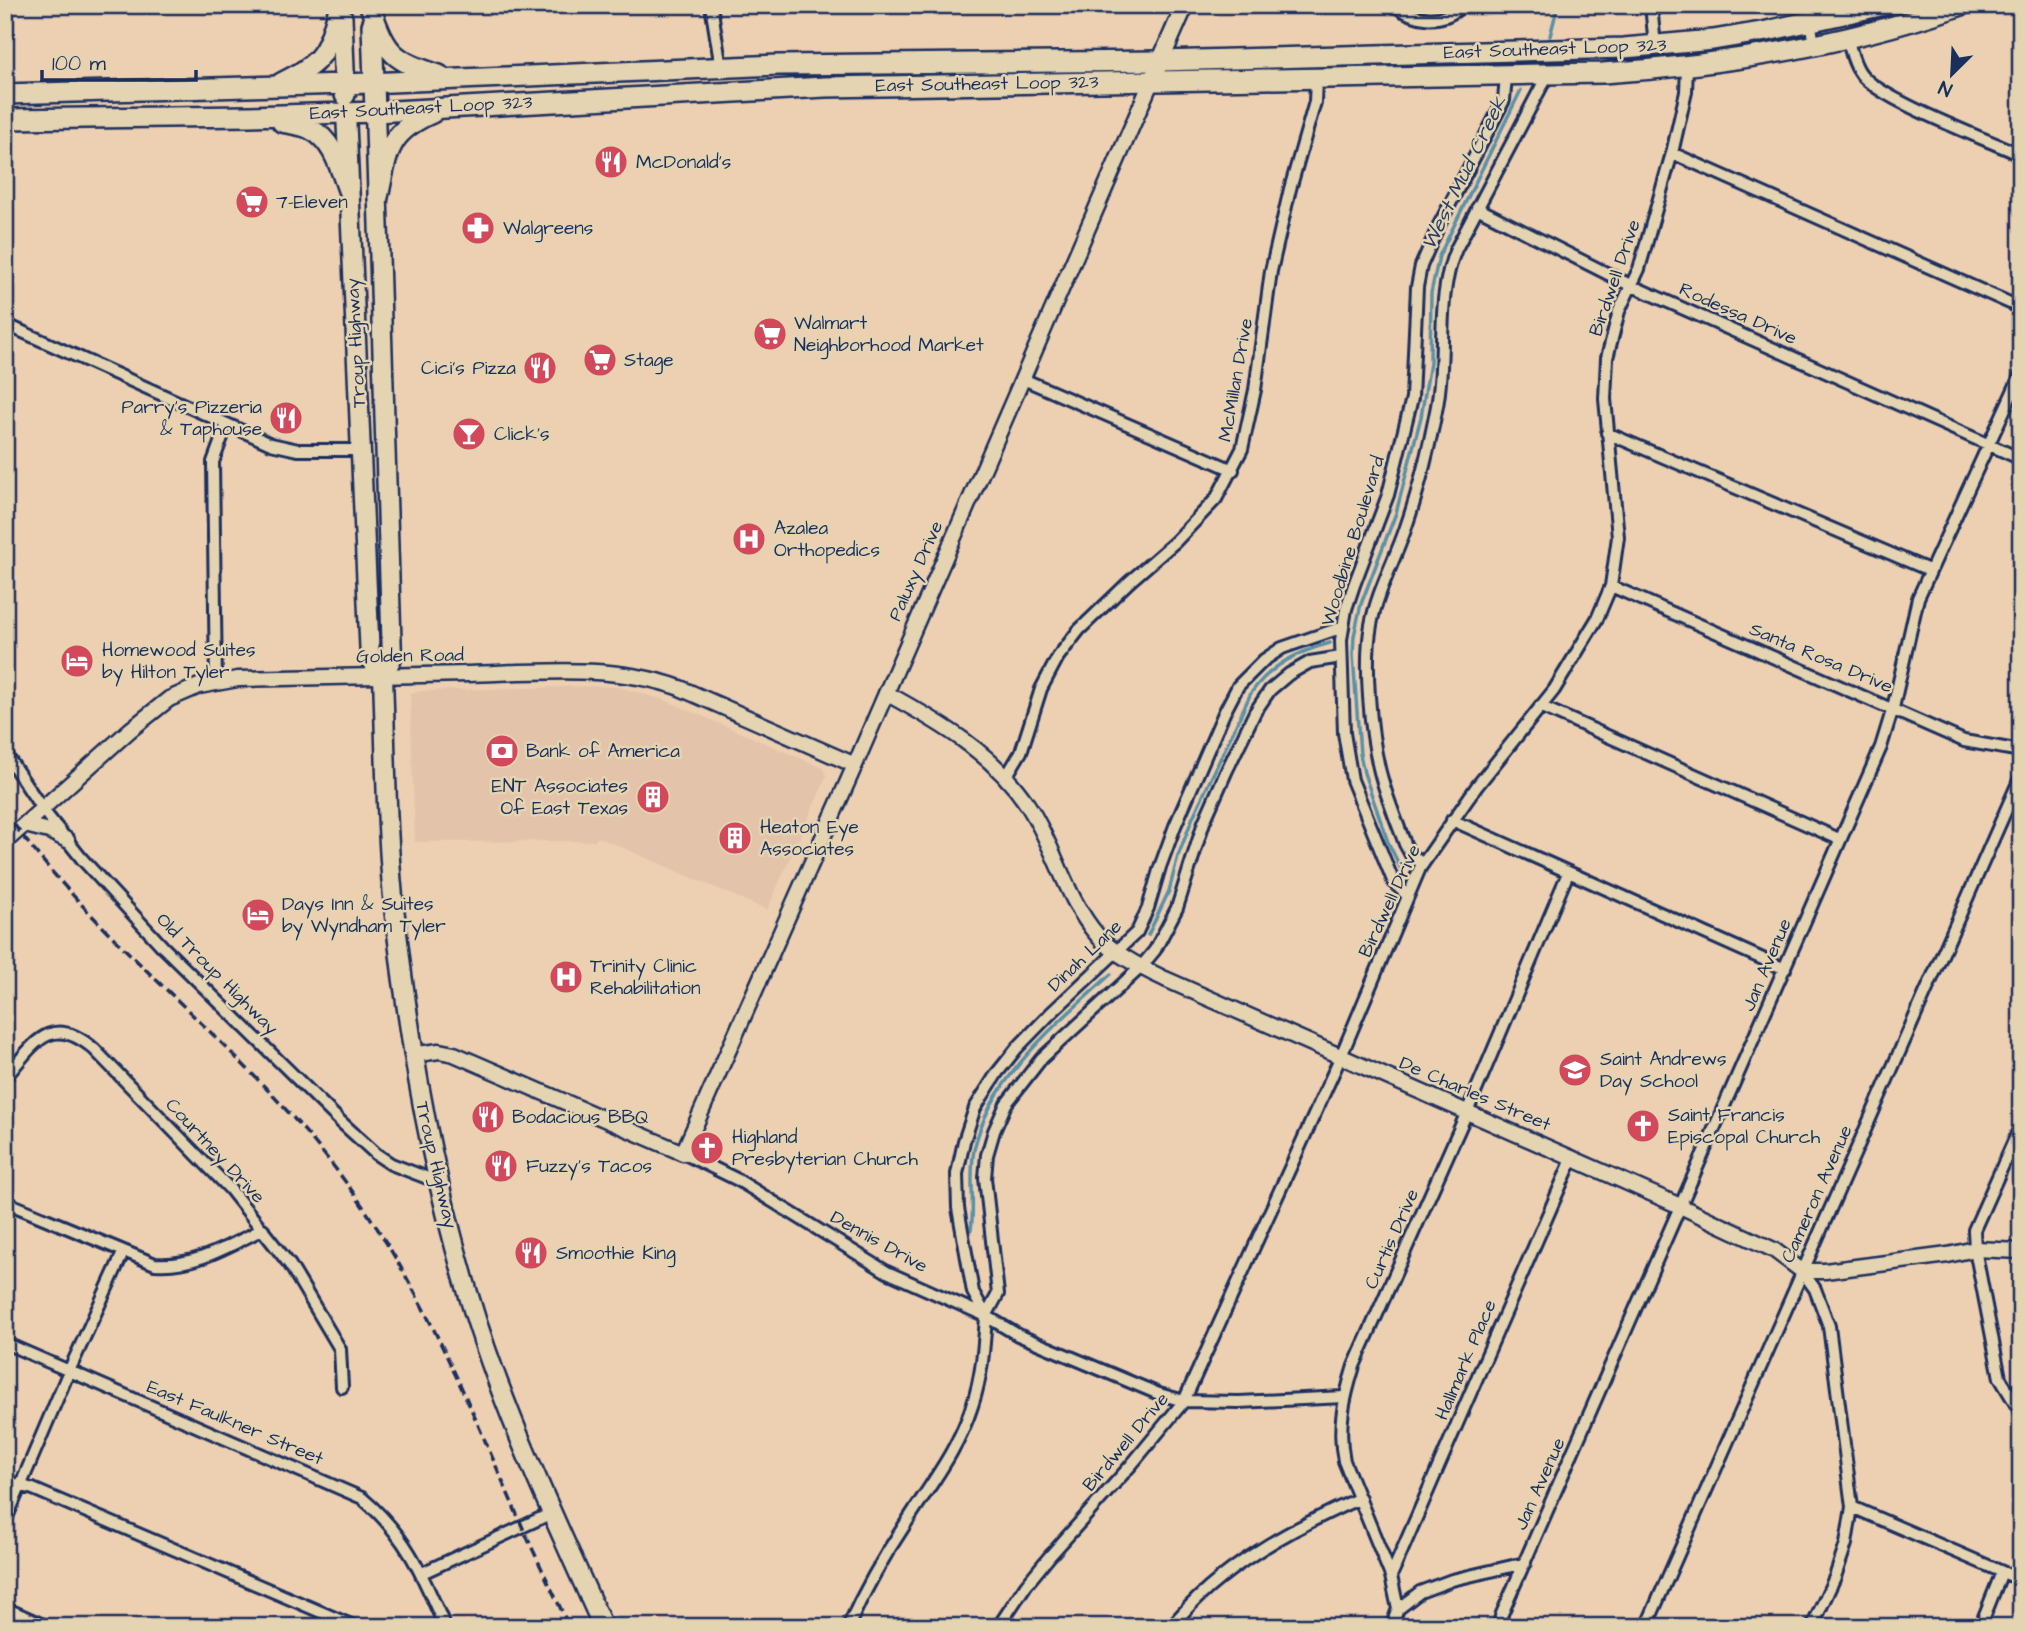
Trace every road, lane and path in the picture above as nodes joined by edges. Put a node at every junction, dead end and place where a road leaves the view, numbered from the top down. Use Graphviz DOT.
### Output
graph roads {
  1 [pos="341,5"];
  2 [pos="711,5"];
  3 [pos="1185,5"];
  4 [pos="1394,5"];
  5 [pos="1463,5"];
  6 [pos="1651,5"];
  7 [pos="1884,5"];
  8 [pos="1962,5"];
  9 [pos="371,7"];
  10 [pos="1940,9"];
  11 [pos="1809,14"];
  12 [pos="1847,38"];
  13 [pos="1655,46"];
  14 [pos="1814,46"];
  15 [pos="1160,61"];
  16 [pos="1687,67"];
  17 [pos="721,68"];
  18 [pos="1506,76"];
  19 [pos="1547,76"];
  20 [pos="453,79"];
  21 [pos="1316,79"];
  22 [pos="1152,80"];
  23 [pos="374,83"];
  24 [pos="345,84"];
  25 [pos="274,86"];
  26 [pos="5,94"];
  27 [pos="443,108"];
  28 [pos="346,112"];
  29 [pos="375,112"];
  30 [pos="250,116"];
  31 [pos="5,119"];
  32 [pos="1672,153"];
  33 [pos="2021,155"];
  34 [pos="348,190"];
  35 [pos="378,197"];
  36 [pos="1477,208"];
  37 [pos="1630,285"];
  38 [pos="2021,308"];
  39 [pos="5,324"];
  40 [pos="2021,374"];
  41 [pos="1023,379"];
  42 [pos="227,424"];
  43 [pos="1607,433"];
  44 [pos="1988,446"];
  45 [pos="362,450"];
  46 [pos="2021,460"];
  47 [pos="1233,470"];
  48 [pos="1929,570"];
  49 [pos="1611,586"];
  50 [pos="1343,627"];
  51 [pos="1341,657"];
  52 [pos="383,676"];
  53 [pos="216,683"];
  54 [pos="886,693"];
  55 [pos="1540,706"];
  56 [pos="1893,708"];
  57 [pos="2021,751"];
  58 [pos="5,752"];
  59 [pos="855,765"];
  60 [pos="2021,776"];
  61 [pos="1006,777"];
  62 [pos="43,810"];
  63 [pos="1452,820"];
  64 [pos="25,825"];
  65 [pos="1839,839"];
  66 [pos="67,841"];
  67 [pos="5,842"];
  68 [pos="1423,864"];
  69 [pos="1568,873"];
  70 [pos="1408,896"];
  71 [pos="1118,951"];
  72 [pos="1141,967"];
  73 [pos="1785,969"];
  74 [pos="412,1055"];
  75 [pos="1341,1056"];
  76 [pos="5,1078"];
  77 [pos="1467,1112"];
  78 [pos="2021,1125"];
  79 [pos="682,1153"];
  80 [pos="1573,1157"];
  81 [pos="438,1182"];
  82 [pos="5,1202"];
  83 [pos="1681,1206"];
  84 [pos="263,1229"];
  85 [pos="1975,1249"];
  86 [pos="2021,1251"];
  87 [pos="123,1253"];
  88 [pos="1802,1271"];
  89 [pos="986,1316"];
  90 [pos="5,1343"];
  91 [pos="69,1371"];
  92 [pos="342,1387"];
  93 [pos="1344,1396"];
  94 [pos="1184,1401"];
  95 [pos="2021,1413"];
  96 [pos="5,1481"];
  97 [pos="20,1486"];
  98 [pos="1360,1498"];
  99 [pos="1853,1507"];
  100 [pos="552,1513"];
  101 [pos="5,1522"];
  102 [pos="1525,1563"];
  103 [pos="2002,1572"];
  104 [pos="422,1573"];
  105 [pos="1391,1577"];
  106 [pos="2021,1580"];
  107 [pos="5,1608"];
  108 [pos="1398,1609"];
  109 [pos="48,1627"];
  110 [pos="356,1627"];
  111 [pos="445,1627"];
  112 [pos="603,1627"];
  113 [pos="848,1627"];
  114 [pos="998,1627"];
  115 [pos="1171,1627"];
  116 [pos="1391,1627"];
  117 [pos="1499,1627"];
  118 [pos="1646,1627"];
  119 [pos="1812,1627"];
  120 [pos="1980,1627"];
  1 -- 24 [label="highway, Troup Highway"];
  1 -- 25 [label="highway"];
  2 -- 17 [label="street"];
  3 -- 15 [label="main road, Paluxy Drive"];
  4 -- 5 [label="street"];
  6 -- 13 [label="street"];
  7 -- 11 [label="highway, East Southeast Loop 323"];
  8 -- 10 [label="highway, East Southeast Loop 323"];
  9 -- 20 [label="highway"];
  9 -- 23 [label="highway, Troup Highway"];
  10 -- 12 [label="highway, East Southeast Loop 323"];
  11 -- 13 [label="highway, East Southeast Loop 323"];
  11 -- 14 [label="street"];
  12 -- 14 [label="highway, East Southeast Loop 323"];
  12 -- 33 [label="street"];
  13 -- 15 [label="highway, East Southeast Loop 323"];
  14 -- 16 [label="highway, East Southeast Loop 323"];
  15 -- 17 [label="highway, East Southeast Loop 323"];
  15 -- 22 [label="main road, Paluxy Drive"];
  16 -- 19 [label="highway, East Southeast Loop 323"];
  16 -- 32 [label="street, Birdwell Drive"];
  17 -- 20 [label="highway, East Southeast Loop 323"];
  18 -- 19 [label="highway, East Southeast Loop 323"];
  18 -- 21 [label="highway, East Southeast Loop 323"];
  18 -- 50 [label="street, Woodbine Boulevard"];
  19 -- 36 [label="street"];
  20 -- 23 [label="highway, East Southeast Loop 323"];
  21 -- 22 [label="highway, East Southeast Loop 323"];
  21 -- 47 [label="street, McMillan Drive"];
  22 -- 27 [label="highway, East Southeast Loop 323"];
  22 -- 41 [label="street, Paluxy Drive"];
  23 -- 24 [label="highway, East Southeast Loop 323"];
  23 -- 29 [label="highway, Troup Highway"];
  24 -- 25 [label="highway, East Southeast Loop 323"];
  24 -- 28 [label="highway, Troup Highway"];
  25 -- 26 [label="highway, East Southeast Loop 323"];
  27 -- 29 [label="highway, East Southeast Loop 323"];
  27 -- 35 [label="highway"];
  28 -- 29 [label="highway, East Southeast Loop 323"];
  28 -- 30 [label="highway, East Southeast Loop 323"];
  28 -- 34 [label="main road, Troup Highway"];
  29 -- 35 [label="main road, Troup Highway"];
  30 -- 31 [label="highway, East Southeast Loop 323"];
  30 -- 34 [label="highway"];
  32 -- 37 [label="street, Birdwell Drive"];
  32 -- 38 [label="street"];
  34 -- 45 [label="main road, Troup Highway"];
  35 -- 52 [label="main road, Troup Highway"];
  36 -- 37 [label="street, Rodessa Drive"];
  36 -- 68 [label="street"];
  37 -- 43 [label="street, Birdwell Drive"];
  37 -- 44 [label="street, Rodessa Drive"];
  39 -- 42 [label="street"];
  40 -- 44 [label="street, Jan Avenue"];
  41 -- 47 [label="street"];
  41 -- 54 [label="street, Paluxy Drive"];
  42 -- 45 [label="street"];
  42 -- 53 [label="street"];
  43 -- 48 [label="street"];
  43 -- 49 [label="street, Birdwell Drive"];
  44 -- 46 [label="street, Rodessa Drive"];
  44 -- 48 [label="street, Jan Avenue"];
  45 -- 52 [label="main road, Troup Highway"];
  47 -- 61 [label="street, McMillan Drive"];
  48 -- 56 [label="street, Jan Avenue"];
  49 -- 55 [label="street, Birdwell Drive"];
  49 -- 56 [label="street, Santa Rosa Drive"];
  50 -- 51 [label="street, Woodbine Boulevard"];
  50 -- 71 [label="street, Dinah Lane"];
  51 -- 70 [label="street, Woodbine Boulevard"];
  51 -- 72 [label="street, Dinah Lane"];
  52 -- 53 [label="street, Golden Road"];
  52 -- 59 [label="street, Golden Road"];
  52 -- 74 [label="main road, Troup Highway"];
  53 -- 62 [label="street, Golden Road"];
  54 -- 59 [label="street, Paluxy Drive"];
  54 -- 61 [label="street, De Charles Street"];
  55 -- 63 [label="street, Birdwell Drive"];
  55 -- 65 [label="street"];
  56 -- 57 [label="street, Santa Rosa Drive"];
  56 -- 65 [label="street, Jan Avenue"];
  58 -- 62 [label="street, Old Troup Highway"];
  59 -- 79 [label="street, Paluxy Drive"];
  60 -- 88 [label="street, Cameron Avenue"];
  61 -- 71 [label="street, De Charles Street"];
  62 -- 64 [label="street, Golden Road"];
  62 -- 66 [label="street, Old Troup Highway"];
  63 -- 68 [label="street, Birdwell Drive"];
  63 -- 69 [label="street"];
  64 -- 66 [label="street"];
  64 -- 67 [label="street, Golden Road"];
  65 -- 73 [label="street, Jan Avenue"];
  66 -- 81 [label="street, Old Troup Highway"];
  68 -- 70 [label="street, Birdwell Drive"];
  69 -- 73 [label="street"];
  69 -- 77 [label="street, Curtis Drive"];
  70 -- 75 [label="street, Birdwell Drive"];
  71 -- 72 [label="street, De Charles Street"];
  71 -- 89 [label="street, Dinah Lane"];
  72 -- 75 [label="street, De Charles Street"];
  72 -- 89 [label="street, Dinah Lane"];
  73 -- 83 [label="street, Jan Avenue"];
  74 -- 79 [label="street, Dennis Drive"];
  74 -- 81 [label="main road, Troup Highway"];
  75 -- 77 [label="street, De Charles Street"];
  75 -- 94 [label="street, Birdwell Drive"];
  76 -- 84 [label="street, Courtney Drive"];
  77 -- 80 [label="street, De Charles Street"];
  77 -- 93 [label="street, Curtis Drive"];
  78 -- 85 [label="street"];
  79 -- 89 [label="street, Dennis Drive"];
  80 -- 83 [label="street, De Charles Street"];
  80 -- 105 [label="street, Hallmark Place"];
  81 -- 100 [label="main road, Troup Highway"];
  82 -- 87 [label="street"];
  83 -- 88 [label="street, De Charles Street"];
  83 -- 102 [label="street, Jan Avenue"];
  84 -- 87 [label="street"];
  84 -- 92 [label="street, Courtney Drive"];
  85 -- 86 [label="street"];
  85 -- 88 [label="street"];
  85 -- 95 [label="street"];
  87 -- 91 [label="street"];
  88 -- 99 [label="street, De Charles Street"];
  88 -- 118 [label="street, Cameron Avenue"];
  89 -- 94 [label="street, Dennis Drive"];
  89 -- 113 [label="street, Dinah Lane"];
  90 -- 91 [label="street, East Faulkner Street"];
  91 -- 97 [label="street"];
  91 -- 104 [label="street, East Faulkner Street"];
  93 -- 94 [label="street, Dennis Drive"];
  93 -- 98 [label="street, Curtis Drive"];
  94 -- 114 [label="street, Birdwell Drive"];
  96 -- 97 [label="street"];
  97 -- 101 [label="street"];
  97 -- 110 [label="street"];
  98 -- 105 [label="street, Curtis Drive"];
  98 -- 115 [label="street"];
  99 -- 103 [label="street"];
  99 -- 119 [label="street, De Charles Street"];
  100 -- 104 [label="street"];
  100 -- 112 [label="main road, Troup Highway"];
  102 -- 108 [label="street"];
  102 -- 117 [label="street, Jan Avenue"];
  103 -- 106 [label="street"];
  103 -- 120 [label="street"];
  104 -- 111 [label="street, East Faulkner Street"];
  105 -- 108 [label="street, Curtis Drive"];
  107 -- 109 [label="street"];
  108 -- 116 [label="street"];
}
